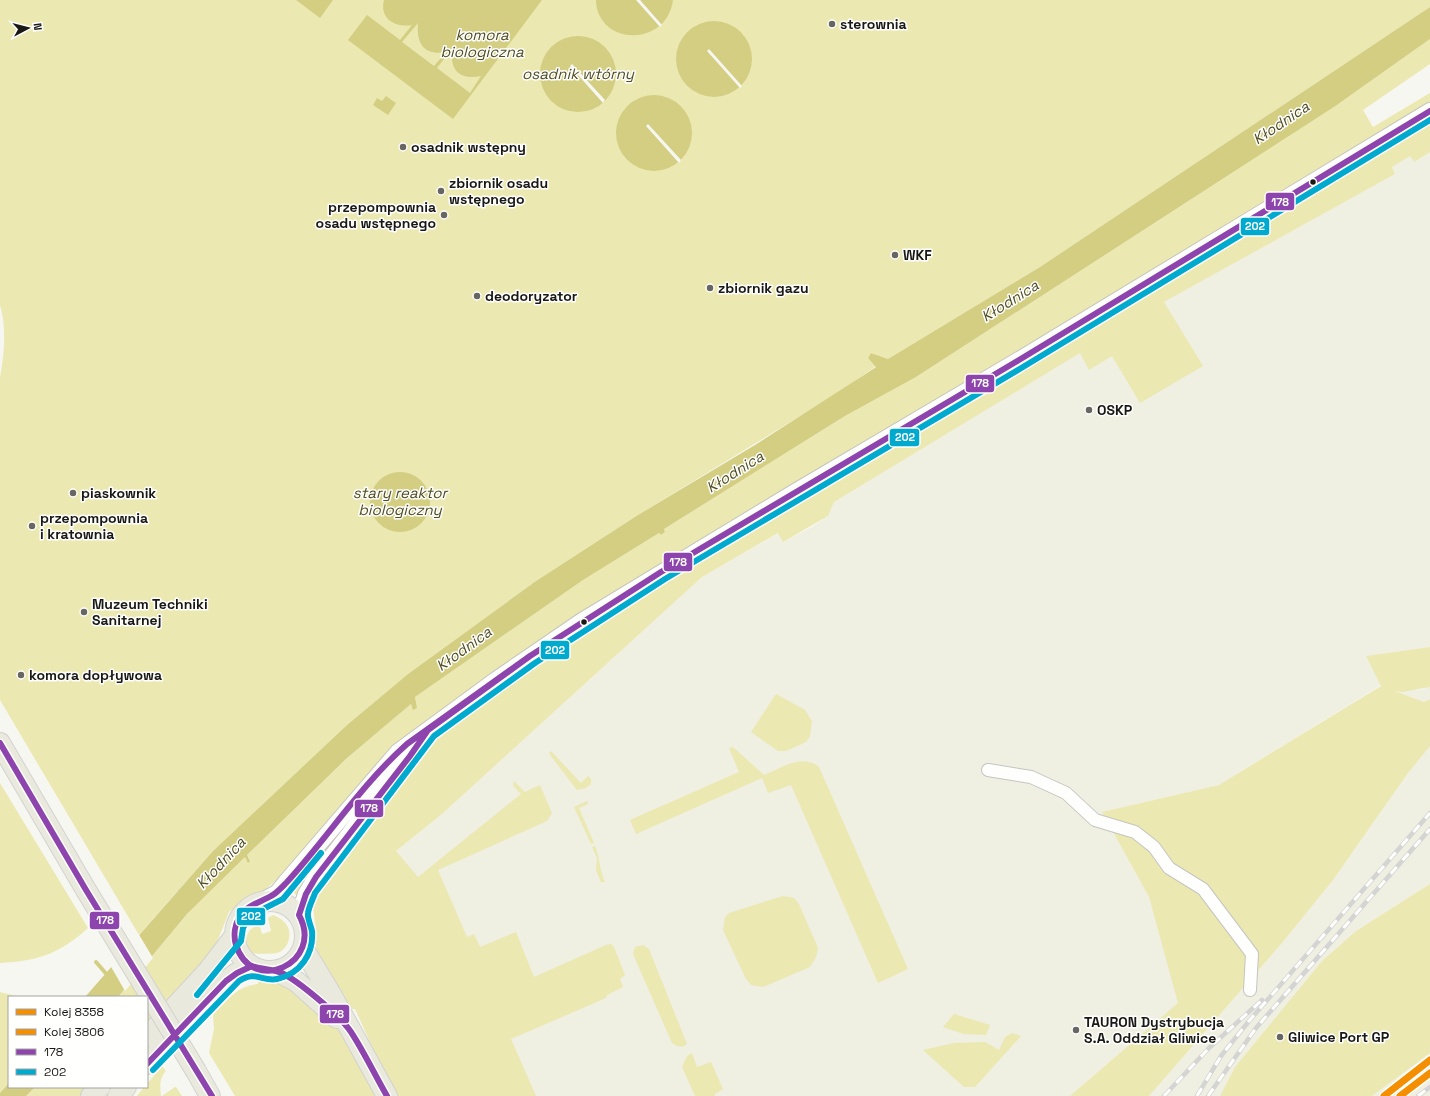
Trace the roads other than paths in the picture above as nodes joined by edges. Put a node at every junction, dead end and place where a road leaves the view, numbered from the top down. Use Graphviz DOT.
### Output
graph roads {
  1 [pos="1430,111"];
  2 [pos="428,730"];
  3 [pos="0,743"];
  4 [pos="988,770"];
  5 [pos="264,900"];
  6 [pos="299,915"];
  7 [pos="234,937"];
  8 [pos="303,948"];
  9 [pos="252,966"];
  10 [pos="276,971"];
  11 [pos="1250,990"];
  12 [pos="350,1031"];
  13 [pos="148,1035"];
  14 [pos="148,1063"];
  15 [pos="99,1088"];
  16 [pos="125,1088"];
  17 [pos="206,1089"];
  18 [pos="91,1096"];
  19 [pos="118,1096"];
  20 [pos="387,1096"];
  1 -- 2 [label="street"];
  2 -- 5 [label="street"];
  2 -- 6 [label="street"];
  3 -- 17 [label="main road, bridge"];
  4 -- 11 [label="street"];
  5 -- 6 [label="main road"];
  5 -- 7 [label="main road"];
  6 -- 8 [label="main road"];
  7 -- 9 [label="main road"];
  7 -- 13 [label="main road"];
  8 -- 10 [label="main road"];
  8 -- 12 [label="main road"];
  9 -- 10 [label="main road"];
  9 -- 14 [label="main road"];
  10 -- 12 [label="main road"];
  12 -- 20 [label="main road"];
  15 -- 18 [label="main road"];
  16 -- 19 [label="main road"];
}
